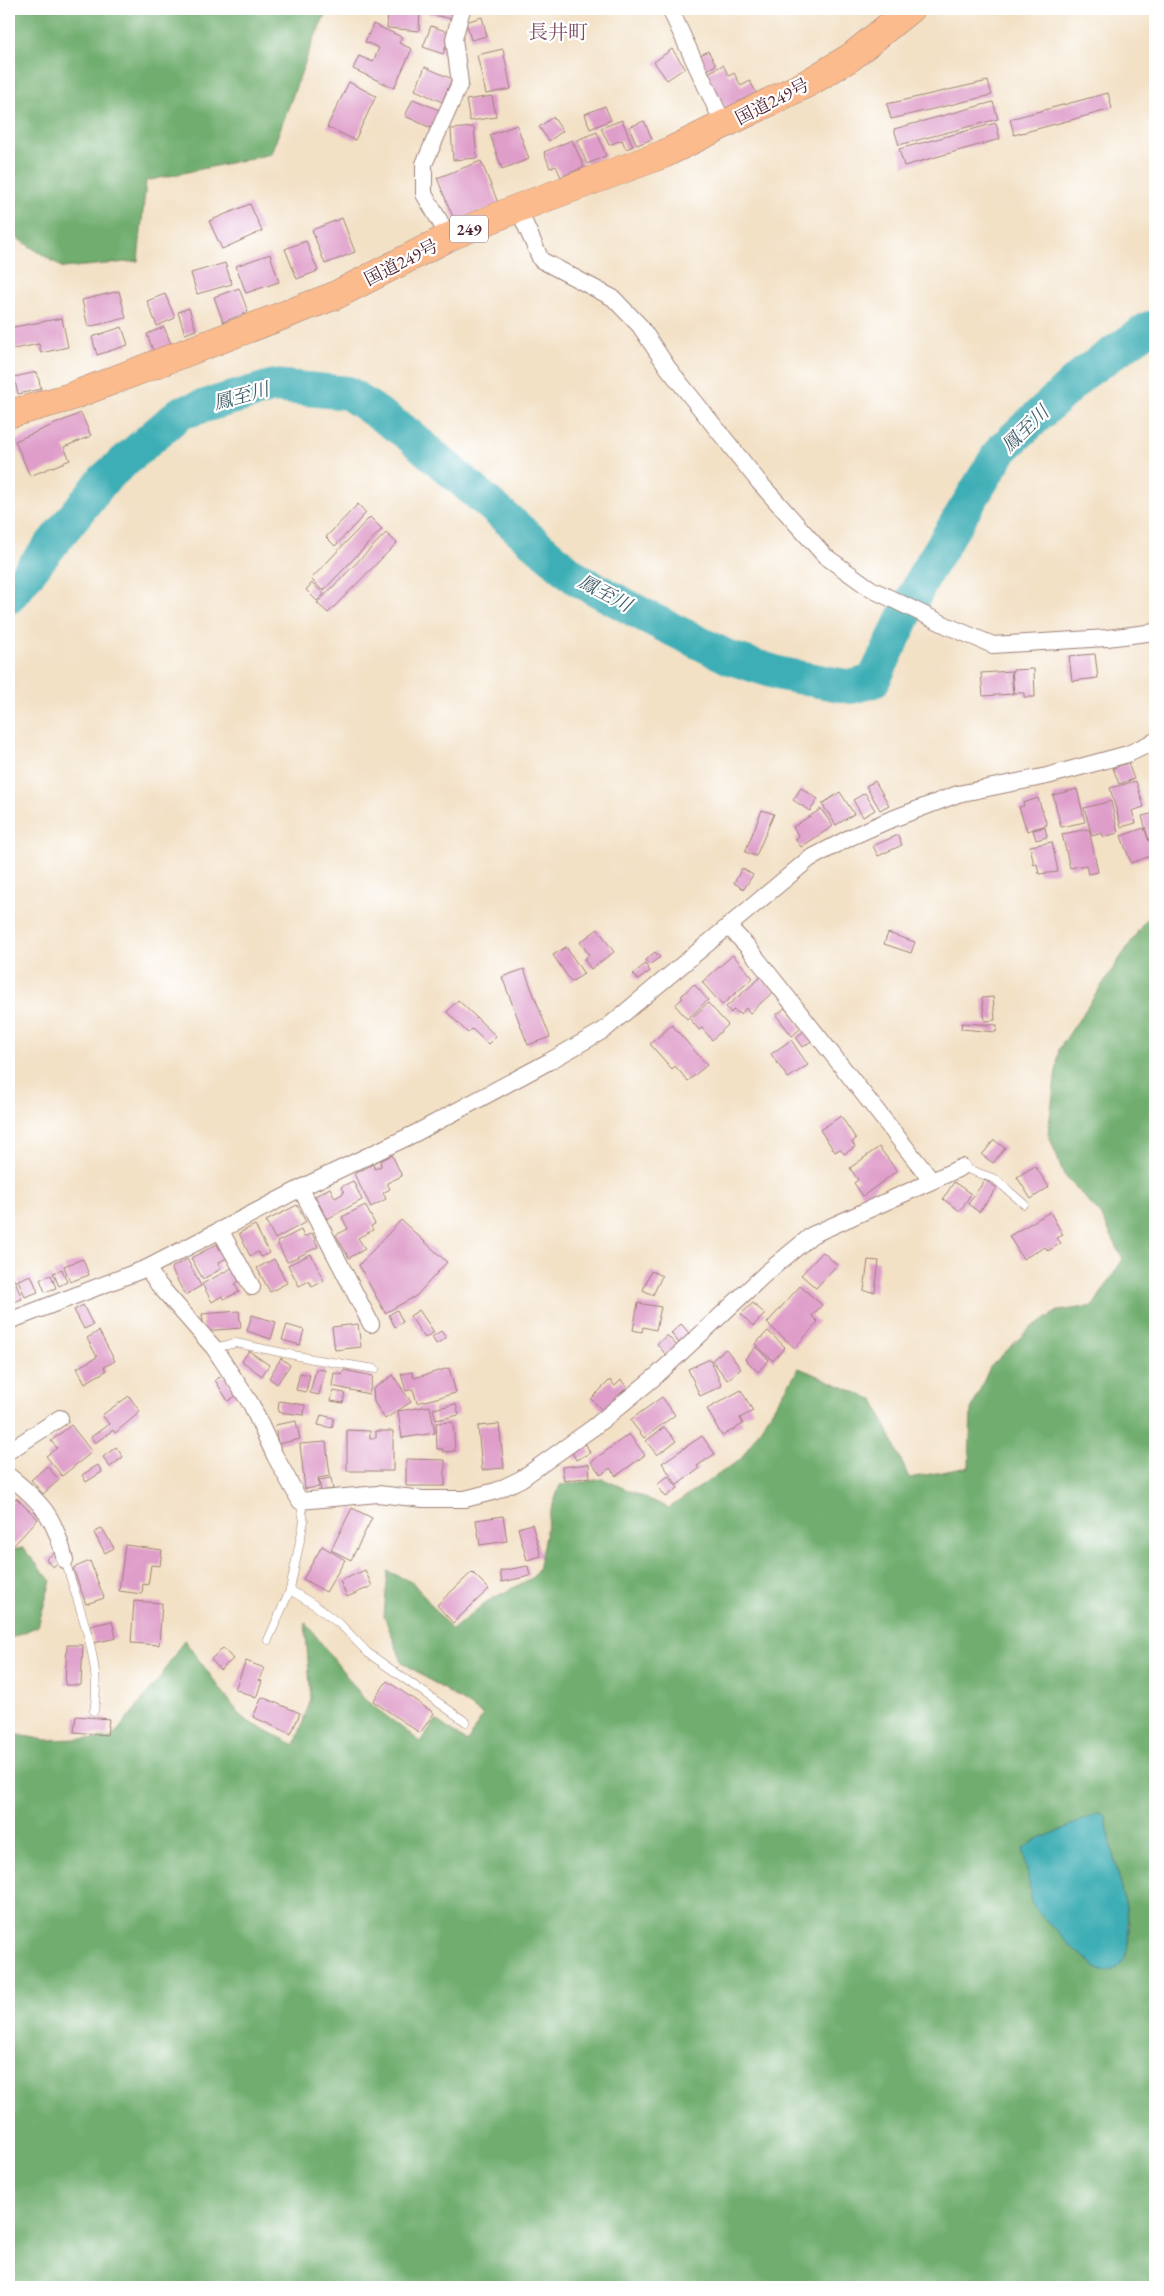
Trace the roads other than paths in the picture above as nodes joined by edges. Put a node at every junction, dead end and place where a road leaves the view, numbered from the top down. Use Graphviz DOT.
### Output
graph roads {
  1 [pos="462,9"];
  2 [pos="670,9"];
  3 [pos="910,9"];
  4 [pos="724,125"];
  5 [pos="518,208"];
  6 [pos="449,237"];
  7 [pos="9,414"];
  8 [pos="1155,632"];
  9 [pos="1155,741"];
  10 [pos="728,926"];
  11 [pos="962,1167"];
  12 [pos="932,1181"];
  13 [pos="301,1188"];
  14 [pos="1024,1204"];
  15 [pos="220,1230"];
  16 [pos="147,1268"];
  17 [pos="252,1287"];
  18 [pos="9,1322"];
  19 [pos="371,1324"];
  20 [pos="214,1348"];
  21 [pos="375,1369"];
  22 [pos="60,1418"];
  23 [pos="9,1451"];
  24 [pos="9,1476"];
  25 [pos="300,1501"];
  26 [pos="65,1560"];
  27 [pos="290,1590"];
  28 [pos="268,1640"];
  29 [pos="94,1711"];
  30 [pos="466,1722"];
  1 -- 6 [label="street"];
  2 -- 4 [label="street"];
  3 -- 4 [label="highway, 国道249号 / 249"];
  4 -- 5 [label="highway, 国道249号 / 249"];
  5 -- 6 [label="highway, 国道249号 / 249"];
  5 -- 8 [label="street"];
  6 -- 7 [label="highway, 国道249号 / 249"];
  9 -- 10 [label="street"];
  10 -- 12 [label="street"];
  10 -- 13 [label="street"];
  11 -- 12 [label="street"];
  11 -- 14 [label="lane"];
  12 -- 25 [label="street"];
  13 -- 15 [label="street"];
  13 -- 19 [label="street"];
  15 -- 16 [label="street"];
  15 -- 17 [label="street"];
  16 -- 18 [label="street"];
  16 -- 20 [label="street"];
  20 -- 21 [label="lane"];
  20 -- 25 [label="street"];
  22 -- 23 [label="street"];
  24 -- 26 [label="street"];
  25 -- 27 [label="lane"];
  26 -- 29 [label="lane"];
  27 -- 28 [label="lane"];
  27 -- 30 [label="lane"];
}
